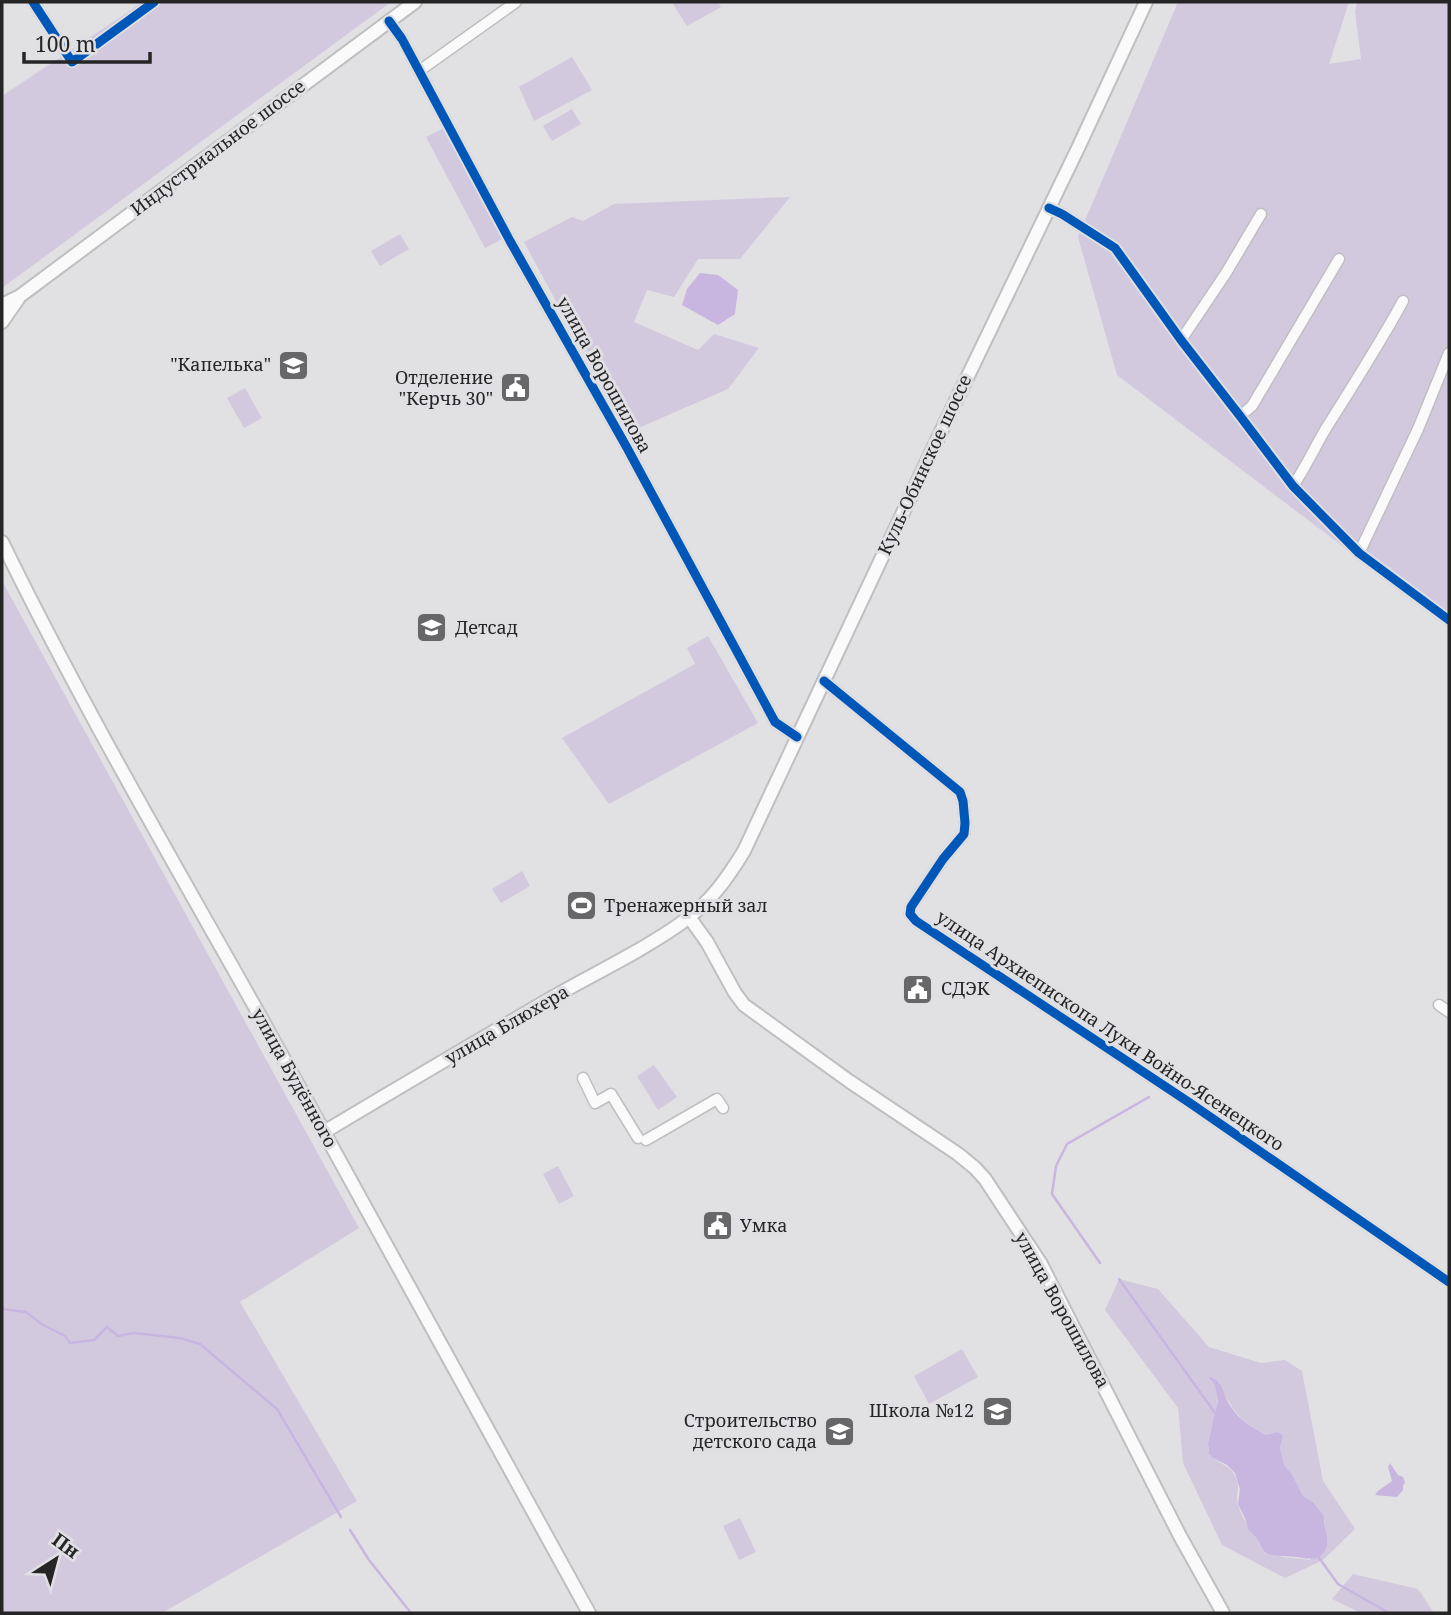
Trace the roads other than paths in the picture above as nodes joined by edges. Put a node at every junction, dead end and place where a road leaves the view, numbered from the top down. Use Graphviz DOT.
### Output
graph roads {
  1 [pos="33,2"];
  2 [pos="154,2"];
  3 [pos="415,2"];
  4 [pos="516,2"];
  5 [pos="1146,2"];
  6 [pos="389,22"];
  7 [pos="419,71"];
  8 [pos="1049,208"];
  9 [pos="1261,214"];
  10 [pos="1339,259"];
  11 [pos="20,296"];
  12 [pos="1403,301"];
  13 [pos="2,305"];
  14 [pos="2,322"];
  15 [pos="1181,340"];
  16 [pos="1449,353"];
  17 [pos="1240,416"];
  18 [pos="1293,486"];
  19 [pos="2,542"];
  20 [pos="1359,553"];
  21 [pos="1449,620"];
  22 [pos="824,681"];
  23 [pos="797,737"];
  24 [pos="690,917"];
  25 [pos="1439,1004"];
  26 [pos="1449,1012"];
  27 [pos="583,1078"];
  28 [pos="723,1108"];
  29 [pos="324,1132"];
  30 [pos="1449,1282"];
  31 [pos="589,1613"];
  32 [pos="1223,1613"];
  1 -- 2 [label="street"];
  3 -- 6 [label="main road, Индустриальное шоссе"];
  4 -- 7 [label="street"];
  5 -- 8 [label="main road, Куль-Обинское шоссе"];
  6 -- 7 [label="street, улица Ворошилова"];
  6 -- 11 [label="main road, Индустриальное шоссе"];
  7 -- 23 [label="street, улица Ворошилова"];
  8 -- 15 [label="street"];
  8 -- 22 [label="main road, Куль-Обинское шоссе"];
  9 -- 15 [label="street"];
  10 -- 17 [label="street"];
  11 -- 13 [label="main road"];
  11 -- 14 [label="main road"];
  12 -- 18 [label="street"];
  15 -- 17 [label="street"];
  16 -- 20 [label="street"];
  17 -- 18 [label="street"];
  18 -- 20 [label="street"];
  19 -- 29 [label="main road, улица Будённого"];
  20 -- 21 [label="street"];
  22 -- 23 [label="main road, Куль-Обинское шоссе"];
  22 -- 30 [label="street, улица Архиепископа Луки Войно-Ясенецкого"];
  23 -- 24 [label="main road, Куль-Обинское шоссе"];
  24 -- 29 [label="main road, улица Блюхера"];
  24 -- 32 [label="main road, улица Ворошилова"];
  25 -- 26 [label="street"];
  27 -- 28 [label="street"];
  29 -- 31 [label="main road, улица Будённого"];
}
